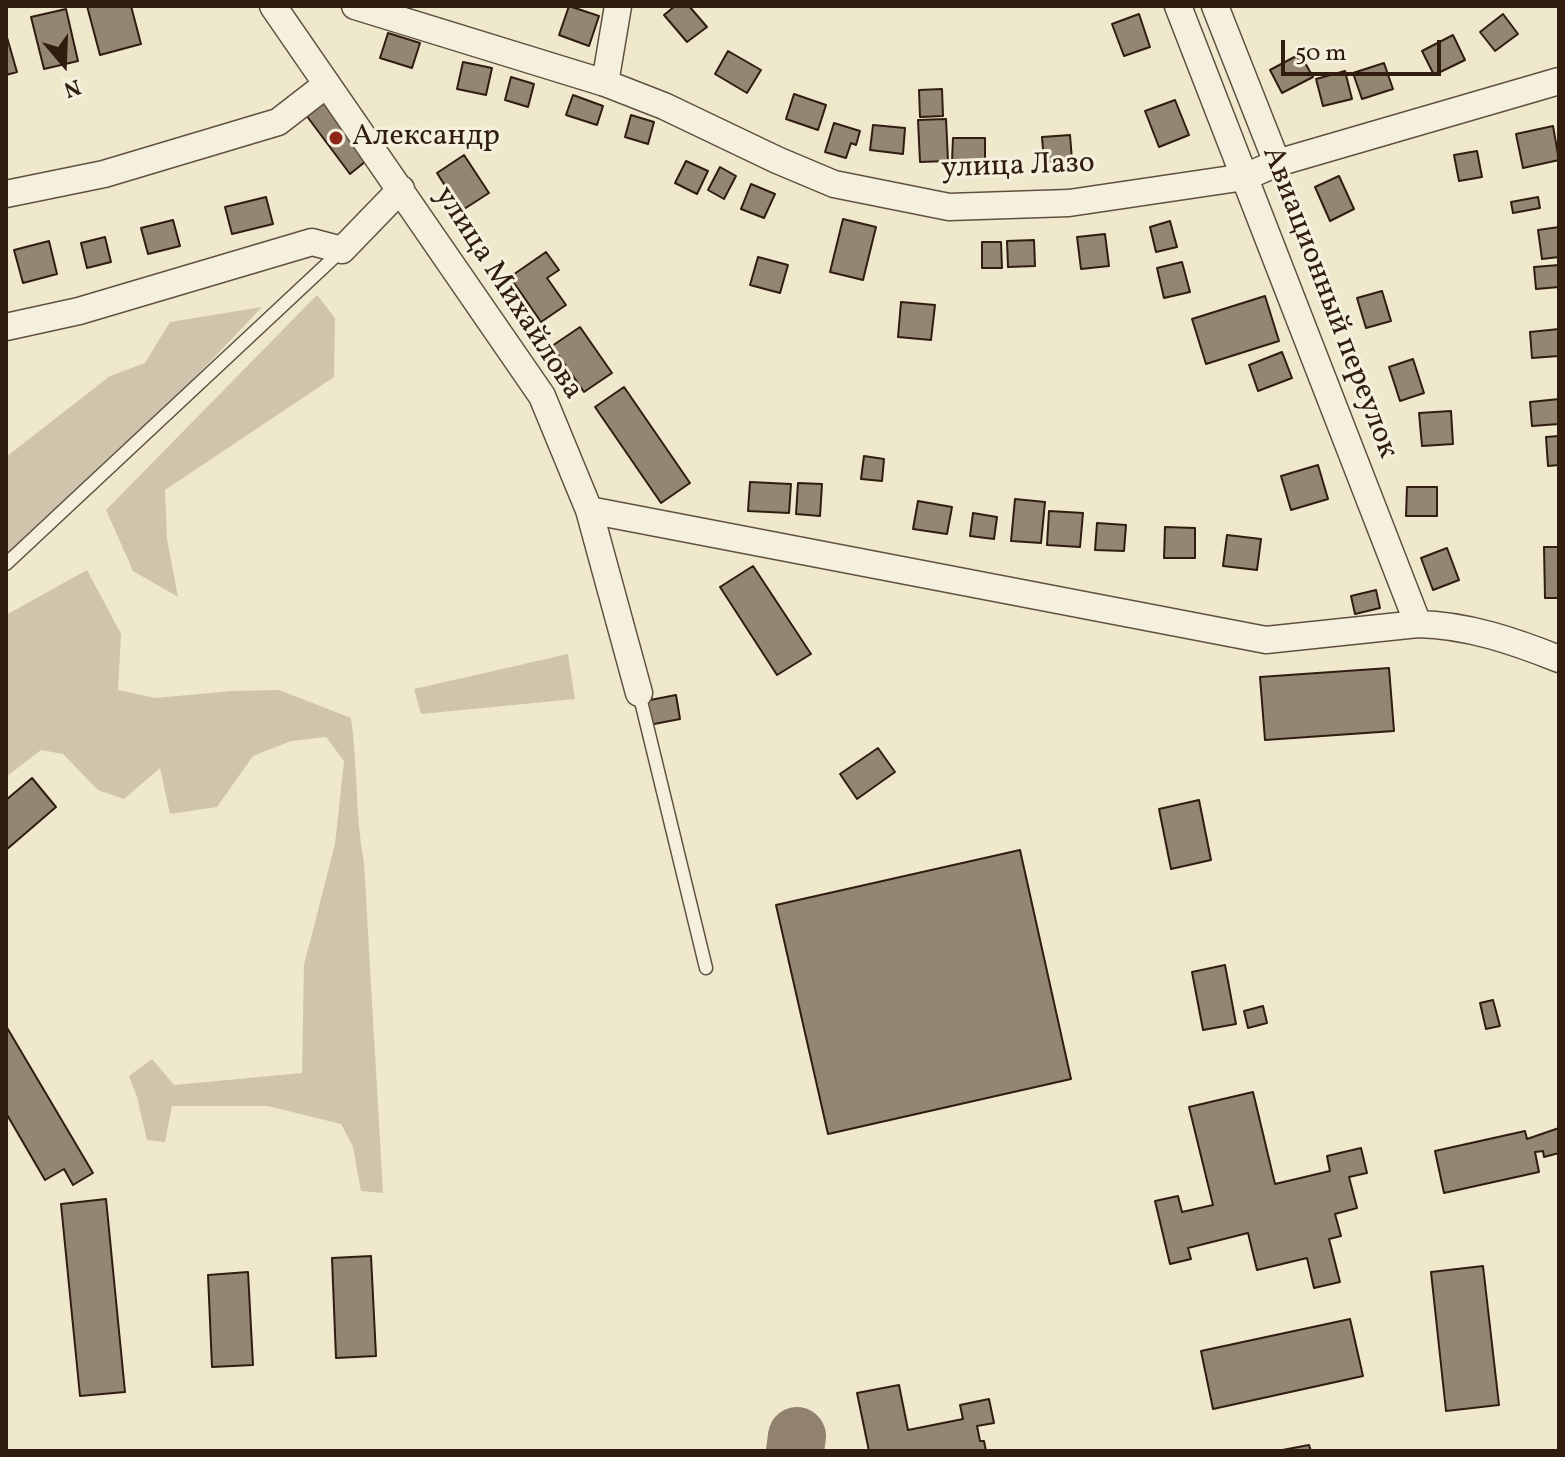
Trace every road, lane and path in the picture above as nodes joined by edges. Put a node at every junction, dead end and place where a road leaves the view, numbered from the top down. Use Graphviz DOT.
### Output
graph roads {
  1 [pos="273,6"];
  2 [pos="355,6"];
  3 [pos="618,6"];
  4 [pos="1178,6"];
  5 [pos="1215,6"];
  6 [pos="1559,81"];
  7 [pos="605,83"];
  8 [pos="327,84"];
  9 [pos="1277,163"];
  10 [pos="1245,177"];
  11 [pos="401,189"];
  12 [pos="6,194"];
  13 [pos="342,250"];
  14 [pos="6,327"];
  15 [pos="589,510"];
  16 [pos="6,564"];
  17 [pos="1418,624"];
  18 [pos="1559,659"];
  19 [pos="639,693"];
  20 [pos="706,968"];
  1 -- 8 [label="street, улица Михайлова"];
  2 -- 7 [label="street, улица Лазо"];
  3 -- 7 [label="street"];
  4 -- 10 [label="street, Авиационный переулок"];
  5 -- 9 [label="street, Авиационный переулок"];
  6 -- 9 [label="street, улица Лазо"];
  7 -- 10 [label="street, улица Лазо"];
  8 -- 11 [label="street, улица Михайлова"];
  8 -- 12 [label="street"];
  9 -- 10 [label="street, улица Лазо"];
  10 -- 17 [label="street, Авиационный переулок"];
  11 -- 13 [label="street"];
  11 -- 15 [label="street, улица Михайлова"];
  13 -- 14 [label="street"];
  13 -- 16 [label="lane"];
  15 -- 17 [label="street"];
  15 -- 19 [label="street, улица Михайлова"];
  17 -- 18 [label="street"];
  19 -- 20 [label="lane"];
}
